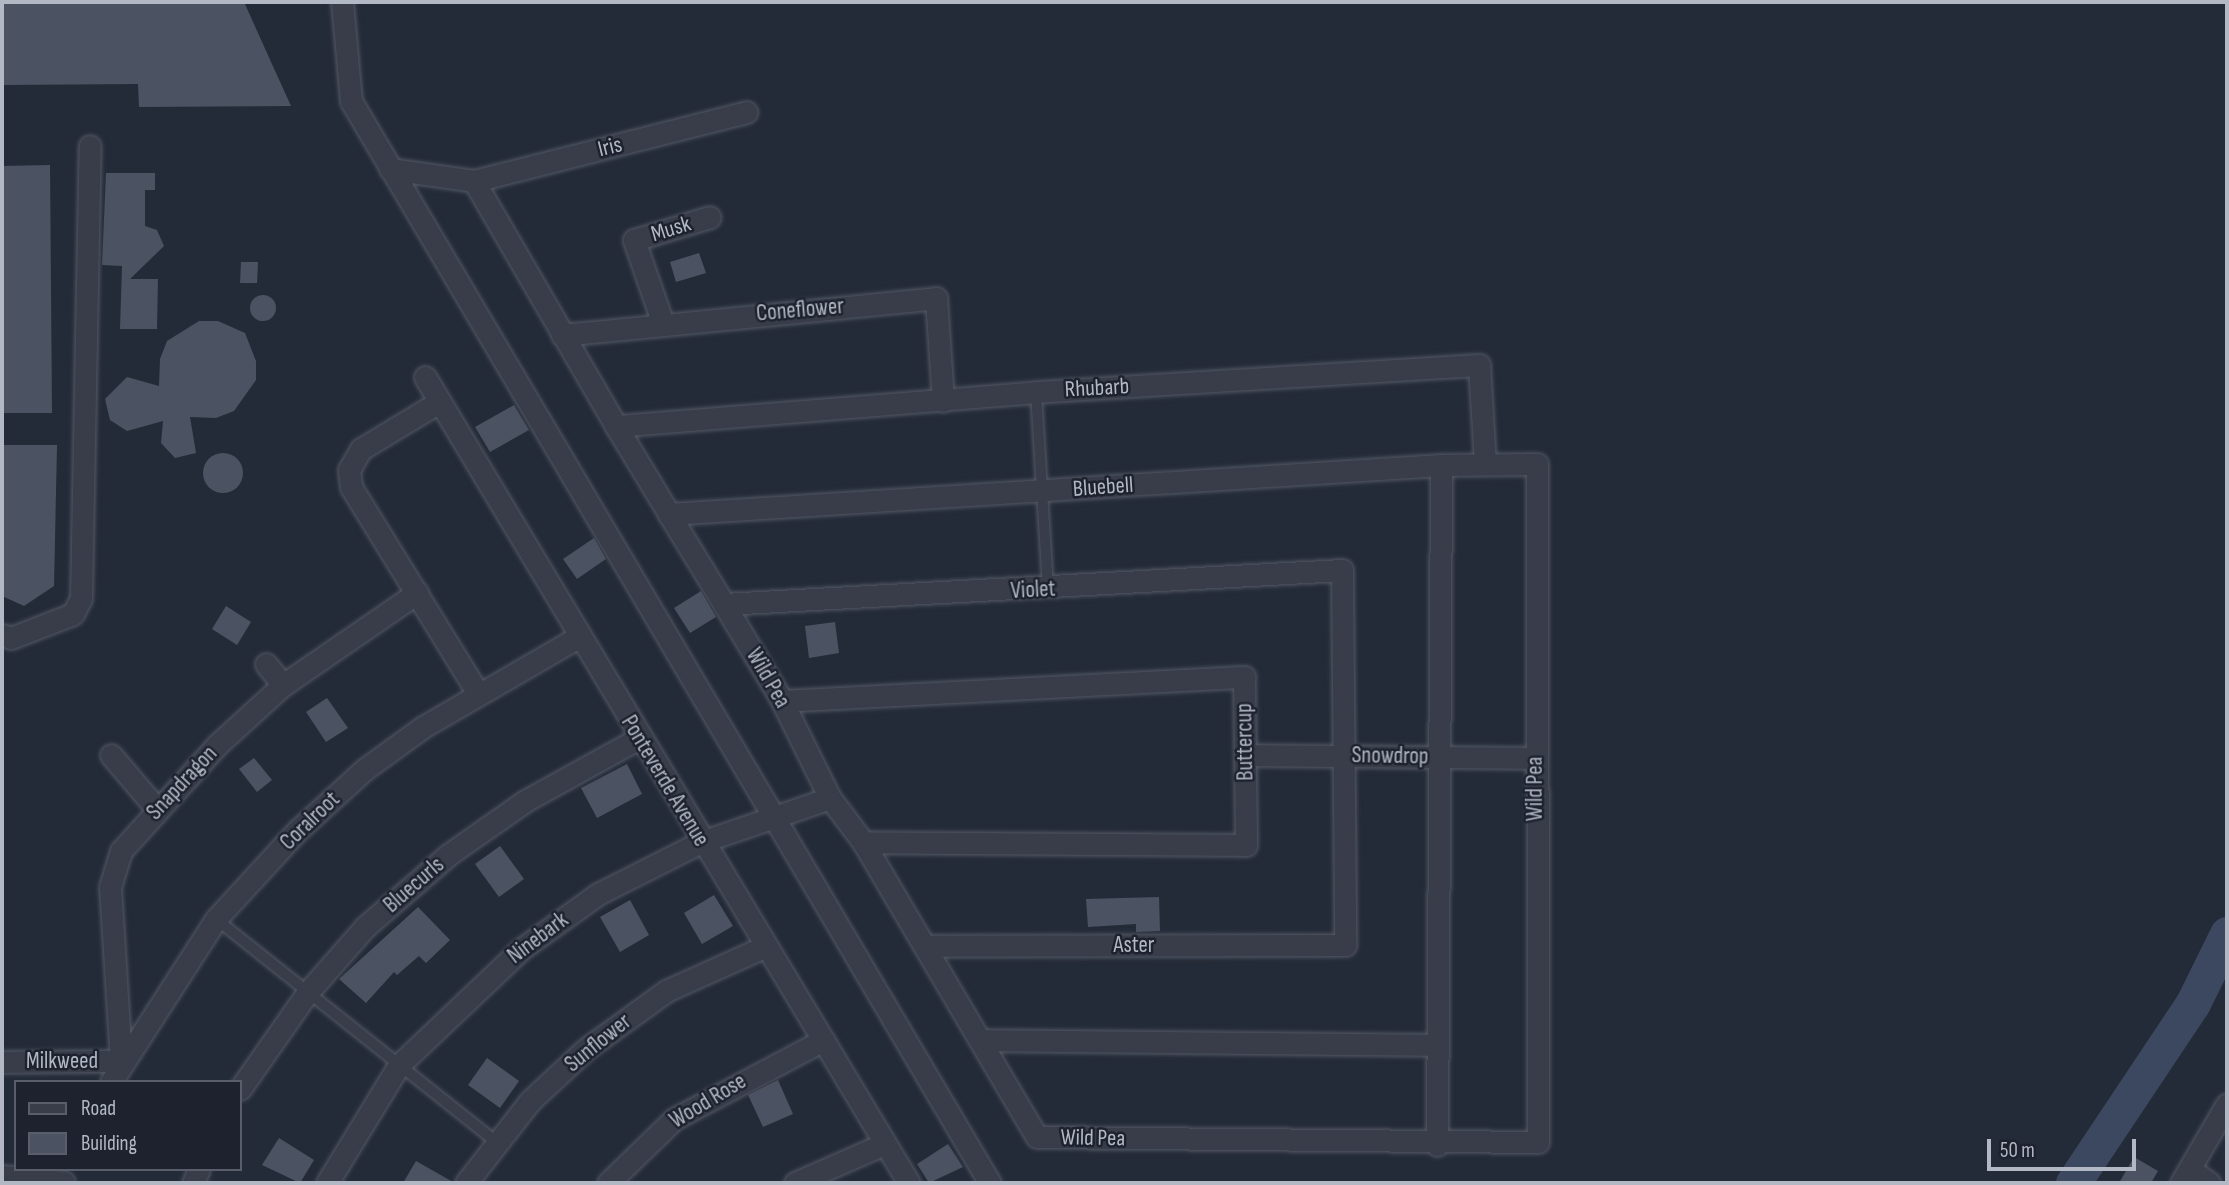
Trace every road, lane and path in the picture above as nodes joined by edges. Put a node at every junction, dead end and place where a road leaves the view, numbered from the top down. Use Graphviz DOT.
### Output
graph roads {
  1 [pos="342,2"];
  2 [pos="746,112"];
  3 [pos="90,146"];
  4 [pos="390,169"];
  5 [pos="474,181"];
  6 [pos="710,217"];
  7 [pos="662,321"];
  8 [pos="562,335"];
  9 [pos="425,377"];
  10 [pos="1037,391"];
  11 [pos="943,401"];
  12 [pos="439,402"];
  13 [pos="616,426"];
  14 [pos="1485,464"];
  15 [pos="1537,464"];
  16 [pos="1441,465"];
  17 [pos="1042,491"];
  18 [pos="668,514"];
  19 [pos="1048,590"];
  20 [pos="417,593"];
  21 [pos="724,604"];
  22 [pos="2,635"];
  23 [pos="580,636"];
  24 [pos="266,664"];
  25 [pos="283,685"];
  26 [pos="477,692"];
  27 [pos="782,701"];
  28 [pos="639,738"];
  29 [pos="111,755"];
  30 [pos="1247,755"];
  31 [pos="1345,755"];
  32 [pos="1439,757"];
  33 [pos="1534,758"];
  34 [pos="830,798"];
  35 [pos="156,808"];
  36 [pos="774,816"];
  37 [pos="701,842"];
  38 [pos="863,842"];
  39 [pos="216,919"];
  40 [pos="766,946"];
  41 [pos="924,946"];
  42 [pos="308,992"];
  43 [pos="823,1040"];
  44 [pos="980,1040"];
  45 [pos="1436,1045"];
  46 [pos="121,1061"];
  47 [pos="2,1062"];
  48 [pos="399,1065"];
  49 [pos="112,1080"];
  50 [pos="242,1086"];
  51 [pos="2227,1104"];
  52 [pos="496,1142"];
  53 [pos="884,1144"];
  54 [pos="1437,1144"];
  55 [pos="2,1176"];
  56 [pos="2186,1176"];
  57 [pos="66,1178"];
  58 [pos="327,1183"];
  59 [pos="466,1183"];
  60 [pos="608,1183"];
  61 [pos="795,1183"];
  62 [pos="909,1183"];
  63 [pos="990,1183"];
  64 [pos="2209,1183"];
  1 -- 4 [label="street"];
  2 -- 5 [label="street, Iris"];
  3 -- 22 [label="street"];
  4 -- 5 [label="street"];
  4 -- 36 [label="street"];
  5 -- 8 [label="street, Wild Pea"];
  6 -- 7 [label="street, Musk"];
  7 -- 8 [label="street, Coneflower"];
  7 -- 11 [label="street, Coneflower"];
  8 -- 13 [label="street, Wild Pea"];
  9 -- 12 [label="street, Ponteverde Avenue"];
  10 -- 11 [label="street, Rhubarb"];
  10 -- 14 [label="street, Rhubarb"];
  10 -- 17 [label="lane"];
  11 -- 13 [label="street, Rhubarb"];
  12 -- 20 [label="street"];
  12 -- 23 [label="street, Ponteverde Avenue"];
  13 -- 18 [label="street, Wild Pea"];
  14 -- 15 [label="street, Bluebell"];
  14 -- 16 [label="street, Bluebell"];
  15 -- 33 [label="street, Wild Pea"];
  16 -- 17 [label="street, Bluebell"];
  16 -- 32 [label="street"];
  17 -- 18 [label="street, Bluebell"];
  17 -- 19 [label="lane"];
  18 -- 21 [label="street, Wild Pea"];
  19 -- 21 [label="street, Violet"];
  19 -- 31 [label="street, Violet"];
  20 -- 25 [label="street, Snapdragon"];
  20 -- 26 [label="street"];
  21 -- 27 [label="street, Wild Pea"];
  23 -- 26 [label="street, Coralroot"];
  23 -- 28 [label="street, Ponteverde Avenue"];
  24 -- 25 [label="street"];
  25 -- 35 [label="street, Snapdragon"];
  26 -- 39 [label="street, Coralroot"];
  27 -- 30 [label="street, Buttercup"];
  27 -- 34 [label="street, Wild Pea"];
  28 -- 37 [label="street, Ponteverde Avenue"];
  28 -- 42 [label="street, Bluecurls"];
  29 -- 35 [label="street"];
  30 -- 31 [label="street, Snowdrop"];
  30 -- 38 [label="street, Buttercup"];
  31 -- 32 [label="street, Snowdrop"];
  31 -- 41 [label="street, Aster"];
  32 -- 33 [label="street, Snowdrop"];
  32 -- 45 [label="street"];
  33 -- 54 [label="street, Wild Pea"];
  34 -- 36 [label="street, Ninebark"];
  34 -- 38 [label="street, Wild Pea"];
  35 -- 46 [label="street, Snapdragon"];
  36 -- 37 [label="street, Ninebark"];
  36 -- 63 [label="street"];
  37 -- 40 [label="street, Ponteverde Avenue"];
  37 -- 48 [label="street, Ninebark"];
  38 -- 41 [label="street, Wild Pea"];
  39 -- 42 [label="lane"];
  39 -- 46 [label="street, Coralroot"];
  40 -- 43 [label="street, Ponteverde Avenue"];
  40 -- 52 [label="street, Sunflower"];
  41 -- 44 [label="street, Wild Pea"];
  42 -- 48 [label="lane"];
  42 -- 50 [label="street, Bluecurls"];
  43 -- 53 [label="street, Ponteverde Avenue"];
  43 -- 60 [label="street, Wood Rose"];
  44 -- 45 [label="street"];
  44 -- 54 [label="street, Wild Pea"];
  45 -- 54 [label="street"];
  46 -- 47 [label="street, Milkweed"];
  46 -- 49 [label="street, Coralroot"];
  48 -- 52 [label="lane"];
  48 -- 58 [label="street, Ninebark"];
  51 -- 56 [label="street"];
  52 -- 59 [label="street, Sunflower"];
  53 -- 61 [label="street"];
  53 -- 62 [label="street, Ponteverde Avenue"];
  55 -- 57 [label="street"];
  56 -- 64 [label="street"];
}
